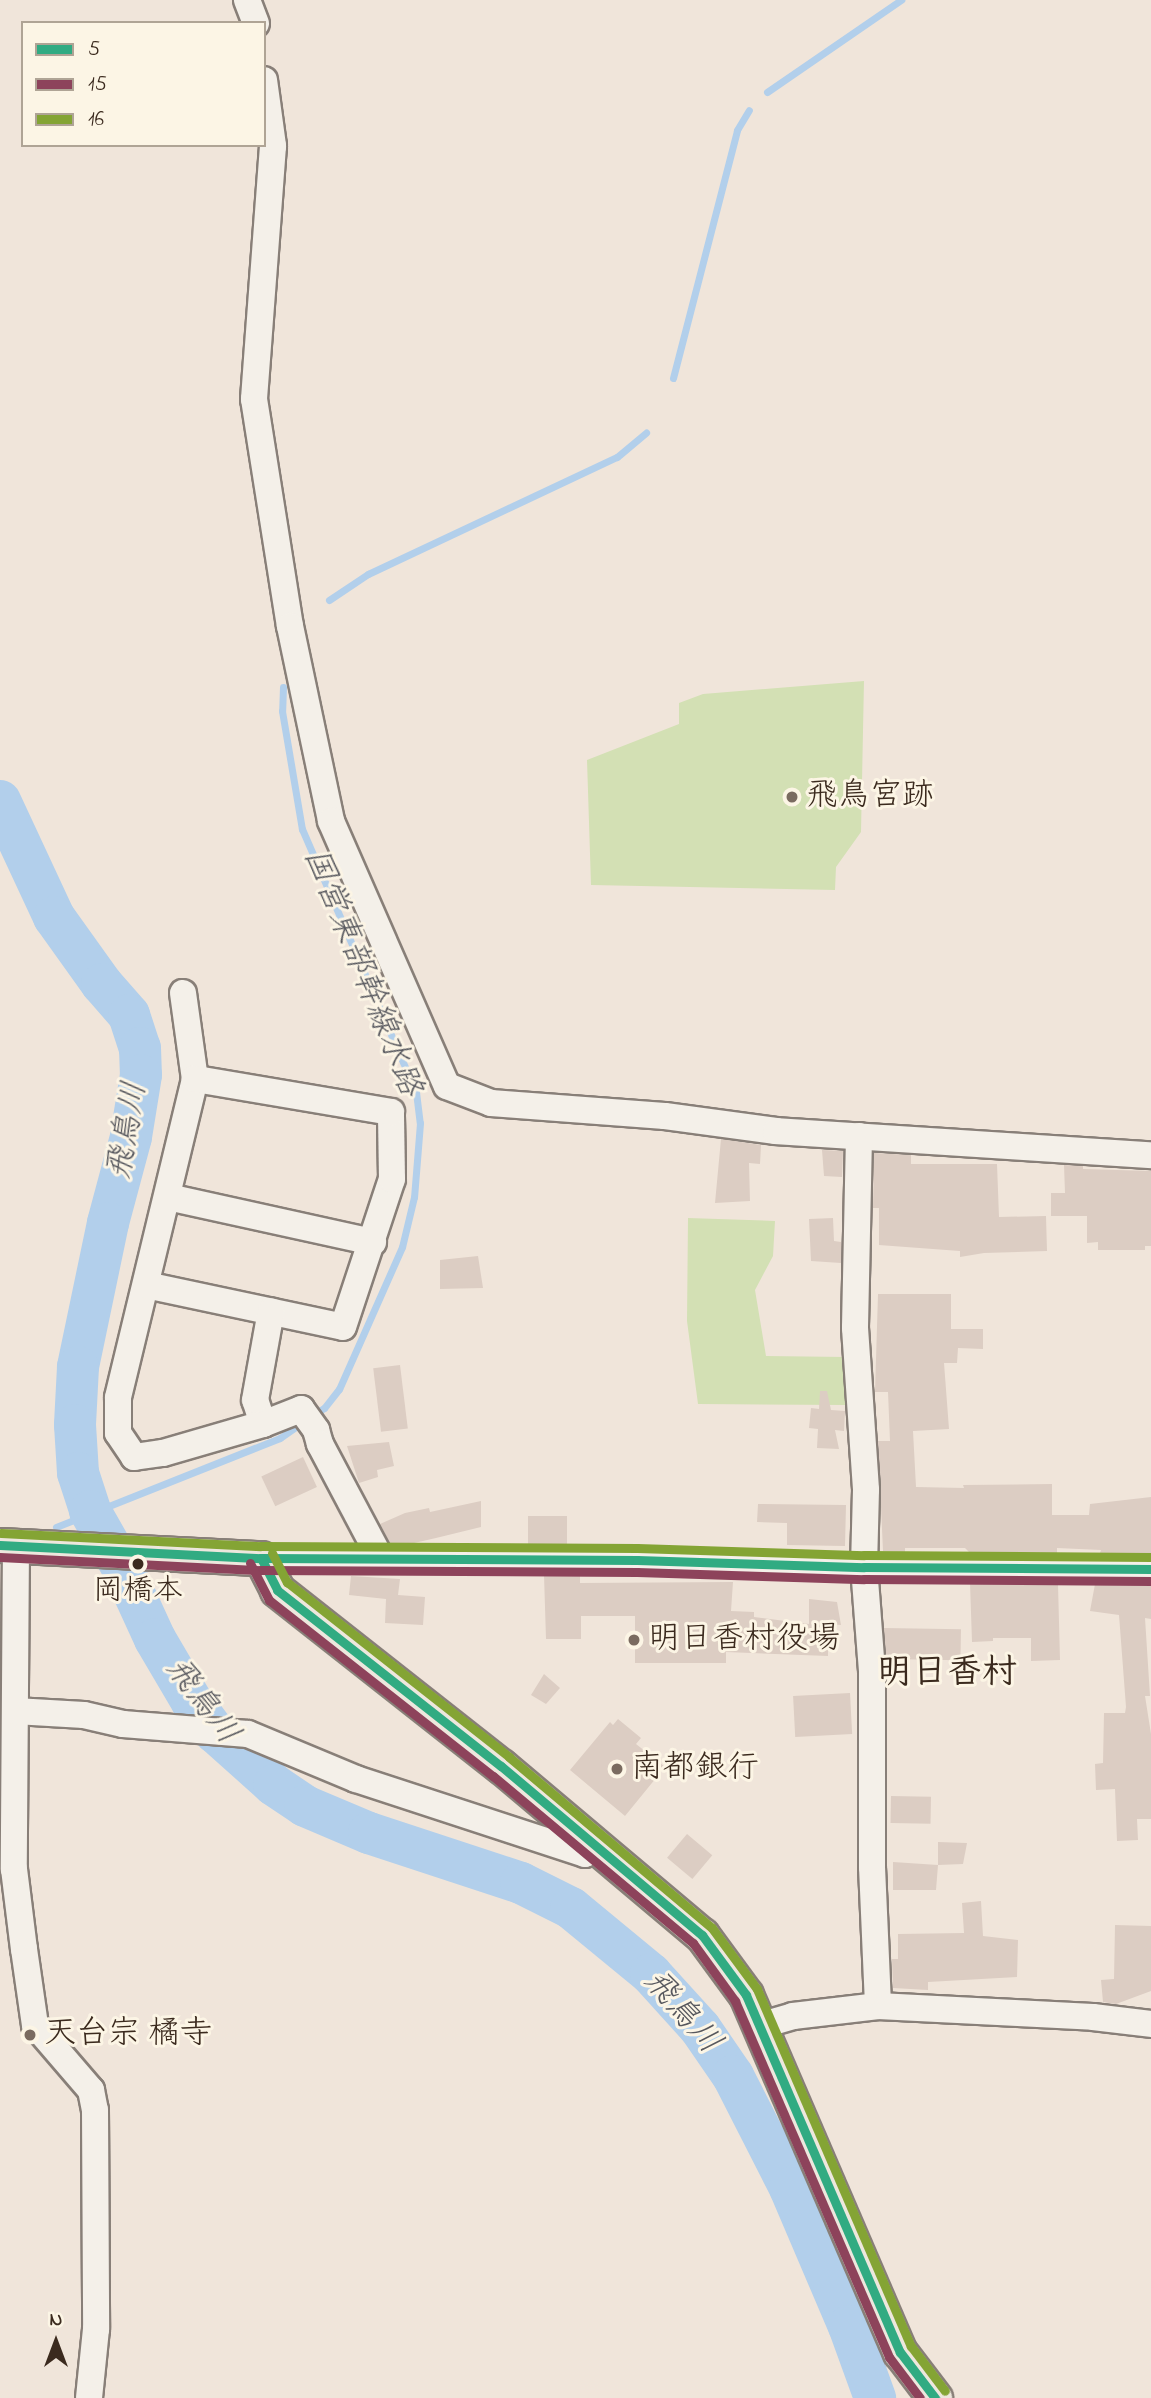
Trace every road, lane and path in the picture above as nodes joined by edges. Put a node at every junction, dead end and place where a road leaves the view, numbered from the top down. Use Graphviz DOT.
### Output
graph roads {
  1 [pos="247,0"];
  2 [pos="255,21"];
  3 [pos="266,94"];
  4 [pos="183,993"];
  5 [pos="195,1079"];
  6 [pos="859,1136"];
  7 [pos="1151,1155"];
  8 [pos="168,1197"];
  9 [pos="373,1242"];
  10 [pos="146,1285"];
  11 [pos="271,1311"];
  12 [pos="263,1423"];
  13 [pos="8,1545"];
  14 [pos="261,1558"];
  15 [pos="381,1559"];
  16 [pos="864,1567"];
  17 [pos="1151,1569"];
  18 [pos="15,1711"];
  19 [pos="598,1847"];
  20 [pos="878,2006"];
  21 [pos="1151,2024"];
  22 [pos="759,2026"];
  23 [pos="89,2398"];
  24 [pos="935,2398"];
  1 -- 2 [label="street"];
  3 -- 6 [label="street"];
  4 -- 5 [label="street"];
  5 -- 8 [label="street"];
  5 -- 9 [label="street"];
  6 -- 7 [label="street"];
  6 -- 16 [label="street"];
  8 -- 9 [label="street"];
  8 -- 10 [label="street"];
  9 -- 11 [label="street"];
  10 -- 11 [label="street"];
  10 -- 12 [label="street"];
  11 -- 12 [label="street"];
  12 -- 15 [label="street"];
  13 -- 14 [label="main road"];
  13 -- 18 [label="street"];
  14 -- 15 [label="street"];
  14 -- 19 [label="main road"];
  15 -- 16 [label="street"];
  16 -- 17 [label="street"];
  16 -- 20 [label="street"];
  18 -- 19 [label="street"];
  18 -- 23 [label="street"];
  19 -- 22 [label="main road"];
  20 -- 21 [label="street"];
  20 -- 22 [label="street"];
  22 -- 24 [label="main road"];
}
